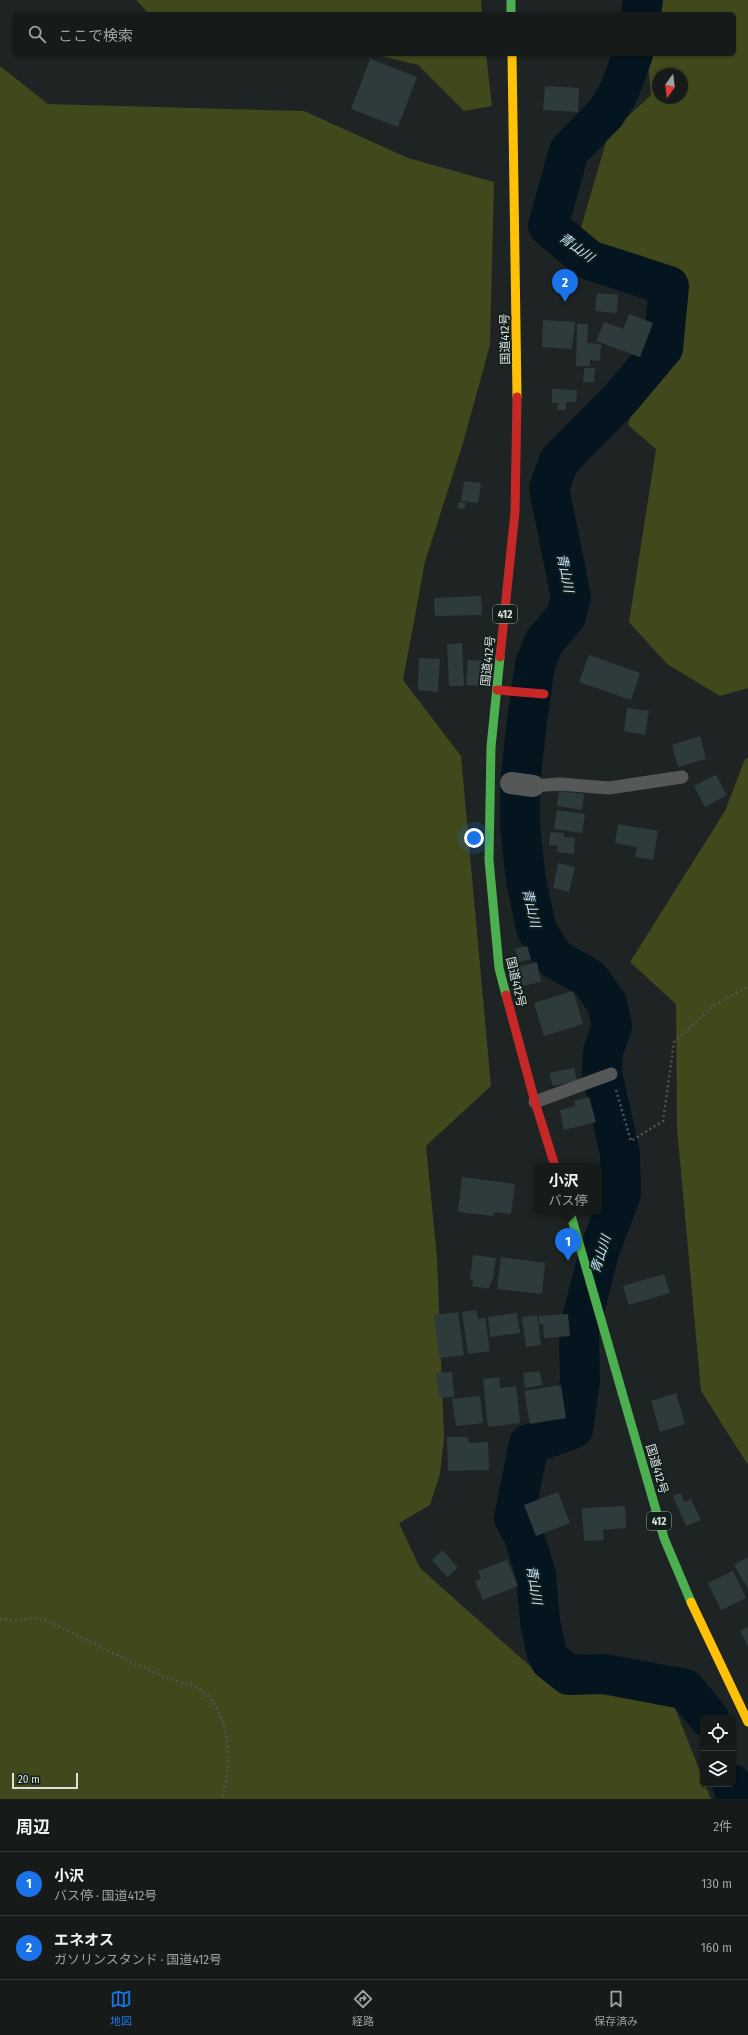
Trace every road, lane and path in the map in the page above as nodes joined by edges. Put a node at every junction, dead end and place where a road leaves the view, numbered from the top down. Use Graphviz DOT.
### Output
graph roads {
  1 [pos="511,0"];
  2 [pos="511,12"];
  3 [pos="512,56"];
  4 [pos="497,690"];
  5 [pos="544,694"];
  6 [pos="682,777"];
  7 [pos="501,781"];
  8 [pos="533,786"];
  9 [pos="748,987"];
  10 [pos="611,1074"];
  11 [pos="535,1102"];
  12 [pos="554,1163"];
  13 [pos="571,1215"];
  14 [pos="0,1619"];
  15 [pos="748,1722"];
  16 [pos="222,1799"];
  1 -- 2 [label="main road"];
  3 -- 4 [label="main road, 国道412号 / 412"];
  4 -- 5 [label="main road"];
  4 -- 7 [label="main road, 国道412号 / 412"];
  6 -- 8 [label="lane"];
  7 -- 8 [label="street"];
  7 -- 11 [label="main road, 国道412号 / 412"];
  9 -- 10 [label="path"];
  10 -- 11 [label="lane"];
  11 -- 12 [label="main road, 国道412号 / 412"];
  13 -- 15 [label="main road, 国道412号 / 412"];
  14 -- 16 [label="path"];
}
